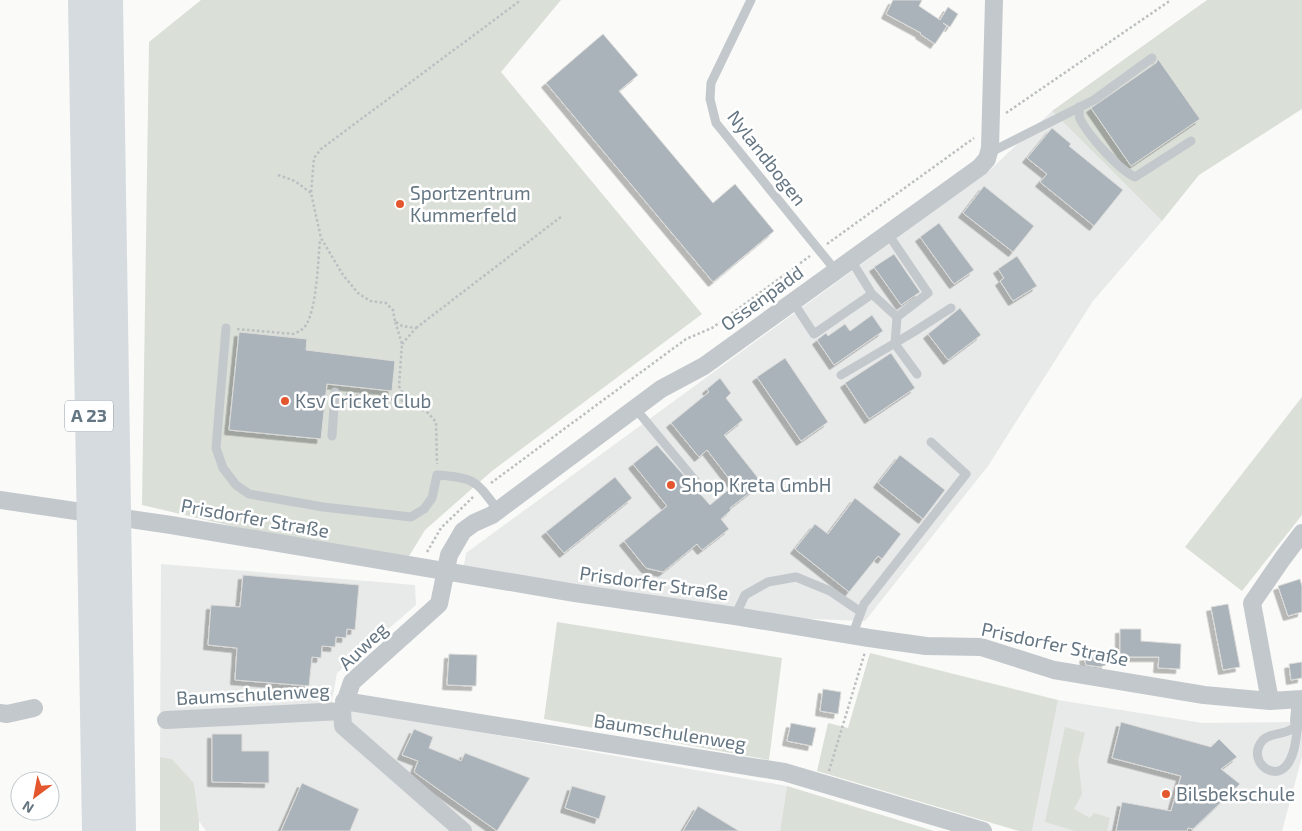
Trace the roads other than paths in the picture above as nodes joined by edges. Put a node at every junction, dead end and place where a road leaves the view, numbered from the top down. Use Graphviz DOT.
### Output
graph roads {
  1 [pos="82,0"];
  2 [pos="109,0"];
  3 [pos="751,0"];
  4 [pos="994,0"];
  5 [pos="1152,58"];
  6 [pos="1079,107"];
  7 [pos="1191,141"];
  8 [pos="989,153"];
  9 [pos="888,234"];
  10 [pos="851,260"];
  11 [pos="836,271"];
  12 [pos="872,294"];
  13 [pos="793,302"];
  14 [pos="951,308"];
  15 [pos="897,317"];
  16 [pos="226,328"];
  17 [pos="895,344"];
  18 [pos="917,374"];
  19 [pos="841,375"];
  20 [pos="335,392"];
  21 [pos="635,408"];
  22 [pos="332,436"];
  23 [pos="931,442"];
  24 [pos="698,484"];
  25 [pos="0,500"];
  26 [pos="498,510"];
  27 [pos="1302,533"];
  28 [pos="446,571"];
  29 [pos="860,612"];
  30 [pos="735,616"];
  31 [pos="860,637"];
  32 [pos="1302,699"];
  33 [pos="1270,701"];
  34 [pos="343,706"];
  35 [pos="34,708"];
  36 [pos="0,713"];
  37 [pos="166,720"];
  38 [pos="1299,723"];
  39 [pos="96,831"];
  40 [pos="122,831"];
  41 [pos="463,831"];
  42 [pos="983,831"];
  1 -- 39 [label="highway, A 23"];
  2 -- 40 [label="highway, A 23"];
  3 -- 11 [label="lane, Nylandbogen"];
  4 -- 8 [label="street"];
  5 -- 6 [label="lane"];
  6 -- 7 [label="lane"];
  6 -- 8 [label="lane"];
  8 -- 9 [label="street, Ossenpadd"];
  9 -- 10 [label="street, Ossenpadd"];
  9 -- 15 [label="lane"];
  10 -- 11 [label="street, Ossenpadd"];
  10 -- 12 [label="lane"];
  11 -- 13 [label="street, Ossenpadd"];
  12 -- 13 [label="lane"];
  12 -- 15 [label="lane"];
  13 -- 21 [label="street, Ossenpadd"];
  14 -- 17 [label="lane"];
  15 -- 17 [label="lane"];
  16 -- 26 [label="lane"];
  17 -- 18 [label="lane"];
  17 -- 19 [label="lane"];
  20 -- 22 [label="lane"];
  21 -- 24 [label="lane"];
  21 -- 26 [label="street, Ossenpadd"];
  23 -- 29 [label="lane"];
  25 -- 28 [label="street, Prisdorfer Straße"];
  26 -- 28 [label="street, Ossenpadd"];
  27 -- 33 [label="street"];
  28 -- 30 [label="street, Prisdorfer Straße"];
  28 -- 34 [label="street, Auweg"];
  29 -- 30 [label="lane"];
  29 -- 31 [label="lane"];
  30 -- 31 [label="street, Prisdorfer Straße"];
  31 -- 33 [label="street, Prisdorfer Straße"];
  32 -- 33 [label="street, Prisdorfer Straße"];
  32 -- 38 [label="street, Prisdorfer Straße"];
  34 -- 37 [label="street, Baumschulenweg"];
  34 -- 41 [label="street"];
  34 -- 42 [label="street, Baumschulenweg"];
  35 -- 36 [label="street"];
  38 -- 38 [label="lane"];
}
